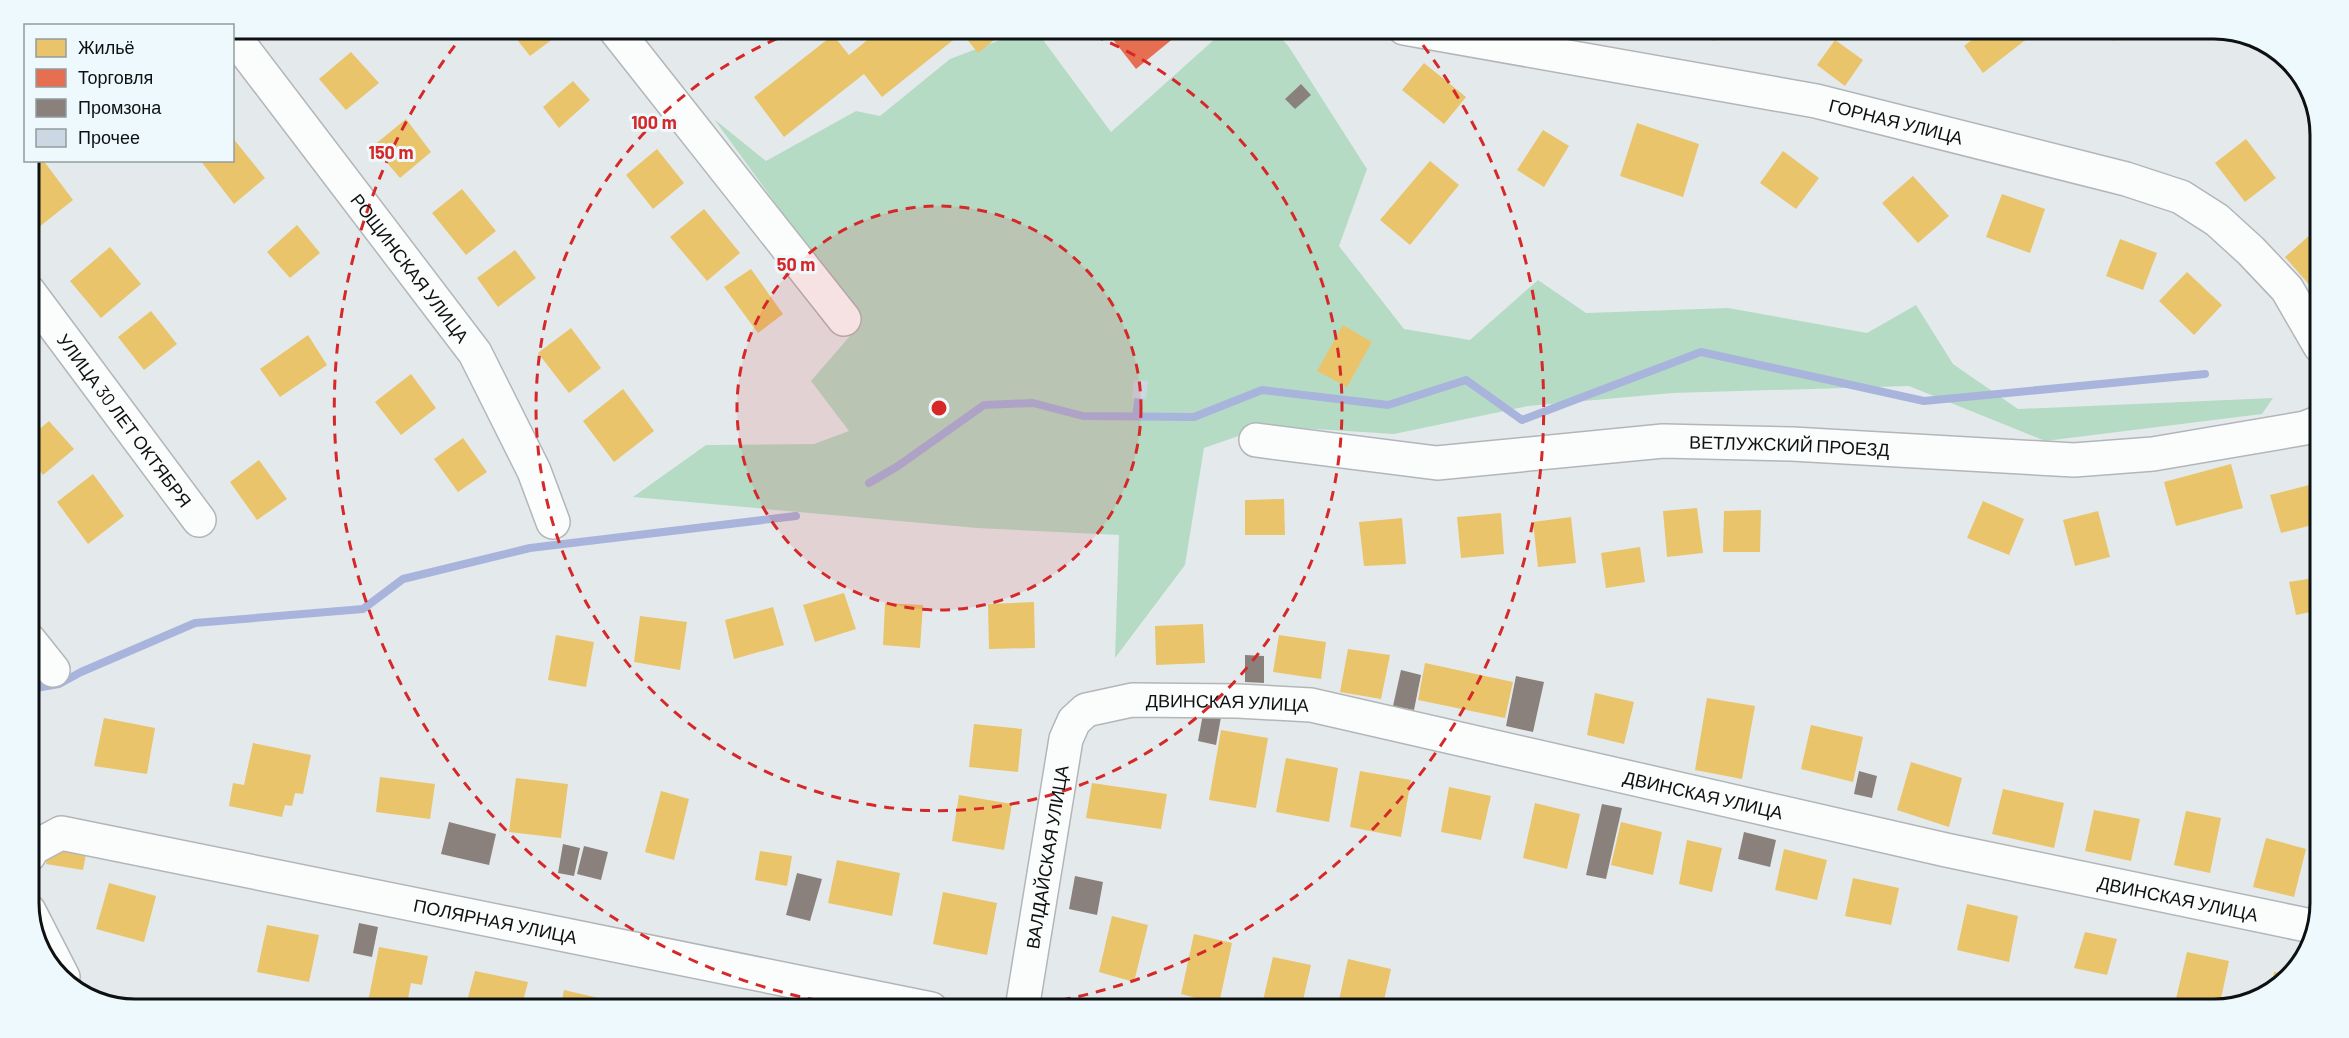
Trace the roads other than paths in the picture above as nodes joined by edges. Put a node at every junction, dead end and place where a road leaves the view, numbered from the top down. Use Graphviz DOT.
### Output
graph roads {
  1 [pos="236,39"];
  2 [pos="623,39"];
  3 [pos="1466,39"];
  4 [pos="39,305"];
  5 [pos="844,319"];
  6 [pos="2310,329"];
  7 [pos="2310,427"];
  8 [pos="1256,440"];
  9 [pos="199,520"];
  10 [pos="553,522"];
  11 [pos="39,652"];
  12 [pos="53,670"];
  13 [pos="1086,710"];
  14 [pos="39,845"];
  15 [pos="2307,925"];
  16 [pos="877,999"];
  17 [pos="1024,999"];
  1 -- 10 [label="street, РОЩИНСКАЯ УЛИЦА"];
  2 -- 5 [label="street"];
  3 -- 6 [label="street, ГОРНАЯ УЛИЦА"];
  4 -- 9 [label="street, УЛИЦА 30 ЛЕТ ОКТЯБРЯ"];
  7 -- 8 [label="street, ВЕТЛУЖСКИЙ ПРОЕЗД"];
  11 -- 12 [label="street"];
  13 -- 15 [label="street, ДВИНСКАЯ УЛИЦА"];
  13 -- 17 [label="street, ВАЛДАЙСКАЯ УЛИЦА"];
  14 -- 16 [label="street, ПОЛЯРНАЯ УЛИЦА"];
}
